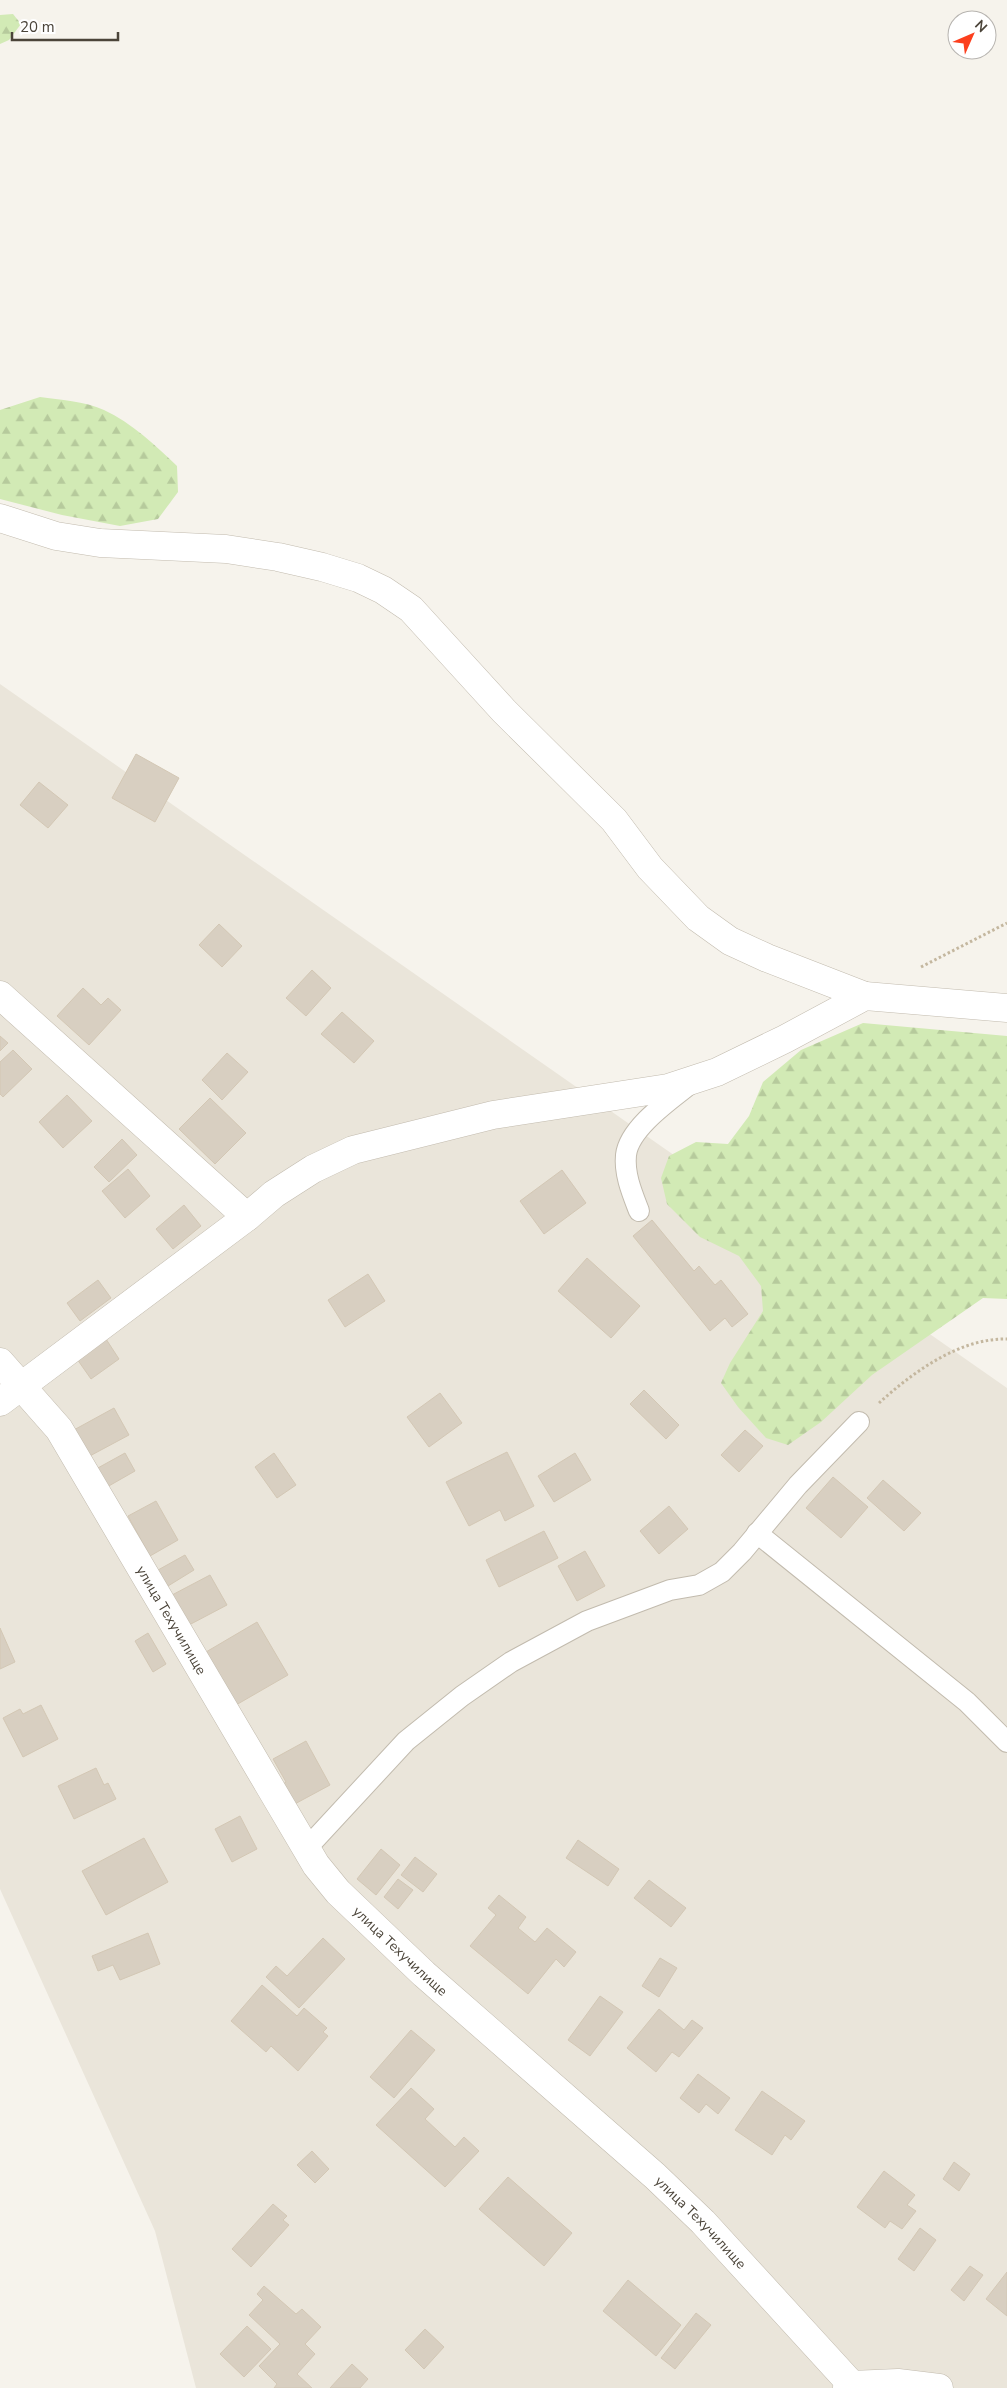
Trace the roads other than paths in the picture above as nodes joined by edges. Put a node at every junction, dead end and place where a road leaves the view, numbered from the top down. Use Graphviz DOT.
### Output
graph roads {
  1 [pos="0,518"];
  2 [pos="0,995"];
  3 [pos="865,996"];
  4 [pos="1007,1008"];
  5 [pos="697,1078"];
  6 [pos="639,1211"];
  7 [pos="247,1217"];
  8 [pos="0,1362"];
  9 [pos="11,1394"];
  10 [pos="859,1422"];
  11 [pos="757,1533"];
  12 [pos="1007,1742"];
  13 [pos="306,1849"];
  14 [pos="849,2387"];
  15 [pos="939,2388"];
  1 -- 3 [label="street"];
  2 -- 7 [label="street"];
  3 -- 4 [label="street"];
  3 -- 5 [label="street"];
  5 -- 6 [label="lane"];
  5 -- 7 [label="street"];
  7 -- 9 [label="street"];
  8 -- 9 [label="street, улица Техучилище"];
  9 -- 13 [label="street, улица Техучилище"];
  10 -- 11 [label="lane"];
  11 -- 12 [label="lane"];
  11 -- 13 [label="lane"];
  13 -- 14 [label="street, улица Техучилище"];
  14 -- 15 [label="street, улица Техучилище"];
}
